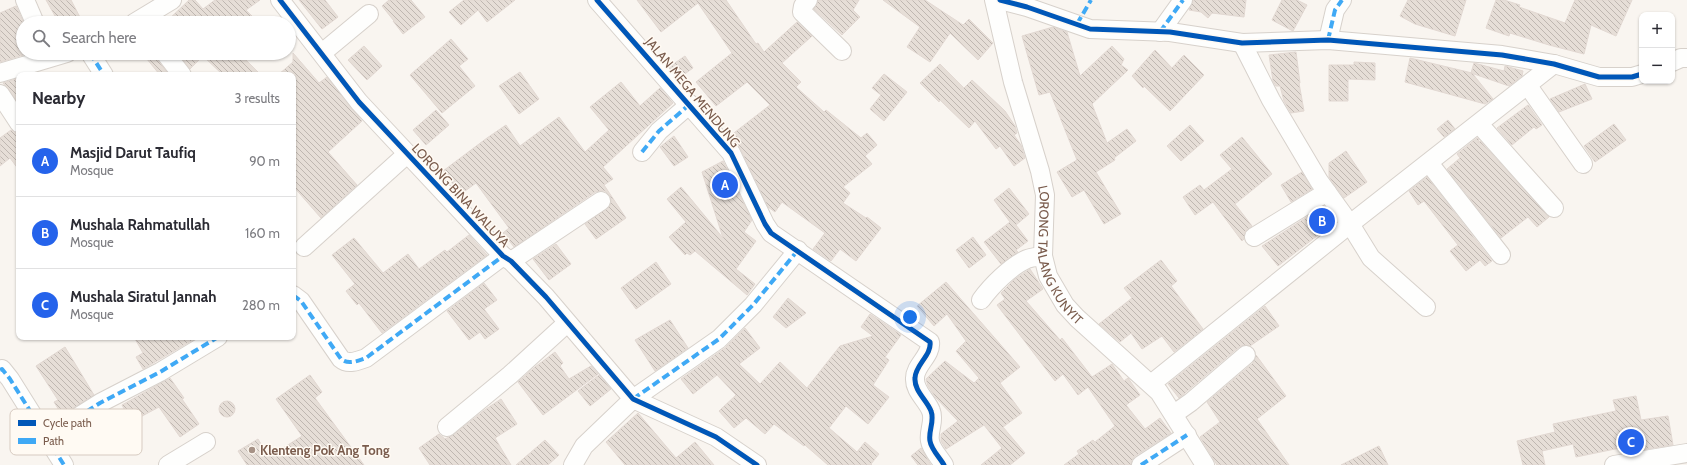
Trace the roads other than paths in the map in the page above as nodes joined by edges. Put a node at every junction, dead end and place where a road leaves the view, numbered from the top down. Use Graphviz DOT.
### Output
graph roads {
  1 [pos="25,0"];
  2 [pos="172,0"];
  3 [pos="280,0"];
  4 [pos="597,0"];
  5 [pos="808,0"];
  6 [pos="994,0"];
  7 [pos="1000,0"];
  8 [pos="1183,0"];
  9 [pos="1342,0"];
  10 [pos="369,14"];
  11 [pos="32,16"];
  12 [pos="148,16"];
  13 [pos="293,16"];
  14 [pos="296,20"];
  15 [pos="1160,32"];
  16 [pos="1328,40"];
  17 [pos="1242,43"];
  18 [pos="842,51"];
  19 [pos="322,53"];
  20 [pos="1687,58"];
  21 [pos="40,60"];
  22 [pos="94,60"];
  23 [pos="170,60"];
  24 [pos="1675,61"];
  25 [pos="1554,64"];
  26 [pos="0,72"];
  27 [pos="102,72"];
  28 [pos="180,72"];
  29 [pos="1639,75"];
  30 [pos="1528,86"];
  31 [pos="0,94"];
  32 [pos="690,104"];
  33 [pos="16,118"];
  34 [pos="1479,124"];
  35 [pos="642,152"];
  36 [pos="407,154"];
  37 [pos="1429,163"];
  38 [pos="1584,164"];
  39 [pos="1327,192"];
  40 [pos="601,201"];
  41 [pos="1554,208"];
  42 [pos="1350,224"];
  43 [pos="1254,236"];
  44 [pos="304,247"];
  45 [pos="798,250"];
  46 [pos="1501,255"];
  47 [pos="1043,256"];
  48 [pos="507,258"];
  49 [pos="296,297"];
  50 [pos="980,300"];
  51 [pos="1426,307"];
  52 [pos="567,323"];
  53 [pos="213,340"];
  54 [pos="1246,355"];
  55 [pos="0,370"];
  56 [pos="1151,384"];
  57 [pos="632,399"];
  58 [pos="29,409"];
  59 [pos="90,409"];
  60 [pos="1174,414"];
  61 [pos="447,427"];
  62 [pos="1187,435"];
  63 [pos="206,442"];
  64 [pos="1687,453"];
  65 [pos="58,455"];
  66 [pos="64,465"];
  67 [pos="168,465"];
  68 [pos="573,465"];
  69 [pos="757,465"];
  70 [pos="944,465"];
  71 [pos="1141,465"];
  72 [pos="1205,465"];
  73 [pos="1614,465"];
  1 -- 11 [label="street"];
  2 -- 12 [label="street"];
  3 -- 13 [label="street, LORONG BINA WALUYA"];
  4 -- 32 [label="street, JALAN MEGA MENDUNG"];
  5 -- 18 [label="street"];
  6 -- 47 [label="street, LORONG TALANG KUNYIT"];
  7 -- 15 [label="street"];
  8 -- 15 [label="street"];
  9 -- 16 [label="street"];
  10 -- 19 [label="street"];
  14 -- 19 [label="street, LORONG BINA WALUYA"];
  15 -- 17 [label="street"];
  16 -- 17 [label="street"];
  16 -- 25 [label="street"];
  17 -- 39 [label="street"];
  19 -- 36 [label="street, LORONG BINA WALUYA"];
  20 -- 24 [label="street"];
  21 -- 26 [label="street"];
  22 -- 27 [label="street"];
  23 -- 28 [label="street"];
  25 -- 29 [label="street"];
  25 -- 30 [label="street"];
  30 -- 34 [label="street"];
  30 -- 38 [label="street"];
  31 -- 33 [label="street"];
  32 -- 35 [label="street"];
  32 -- 45 [label="street, JALAN MEGA MENDUNG"];
  34 -- 37 [label="street"];
  34 -- 41 [label="street"];
  36 -- 44 [label="street"];
  36 -- 48 [label="street, LORONG BINA WALUYA"];
  37 -- 42 [label="street"];
  37 -- 46 [label="street"];
  39 -- 42 [label="street"];
  39 -- 43 [label="street"];
  40 -- 48 [label="street"];
  42 -- 51 [label="street"];
  42 -- 56 [label="street"];
  45 -- 57 [label="street"];
  45 -- 70 [label="street, JALAN MEGA MENDUNG"];
  47 -- 50 [label="street"];
  47 -- 56 [label="street, LORONG TALANG KUNYIT"];
  48 -- 49 [label="street"];
  48 -- 52 [label="street, LORONG BINA WALUYA"];
  52 -- 57 [label="street, LORONG BINA WALUYA"];
  52 -- 61 [label="street"];
  53 -- 59 [label="street"];
  54 -- 60 [label="street"];
  55 -- 58 [label="street"];
  56 -- 60 [label="street, LORONG TALANG KUNYIT"];
  57 -- 68 [label="street"];
  57 -- 69 [label="street"];
  60 -- 62 [label="street, LORONG TALANG KUNYIT"];
  62 -- 71 [label="street"];
  62 -- 72 [label="street, LORONG TALANG KUNYIT"];
  63 -- 67 [label="street"];
  64 -- 73 [label="street"];
  65 -- 66 [label="street"];
}
